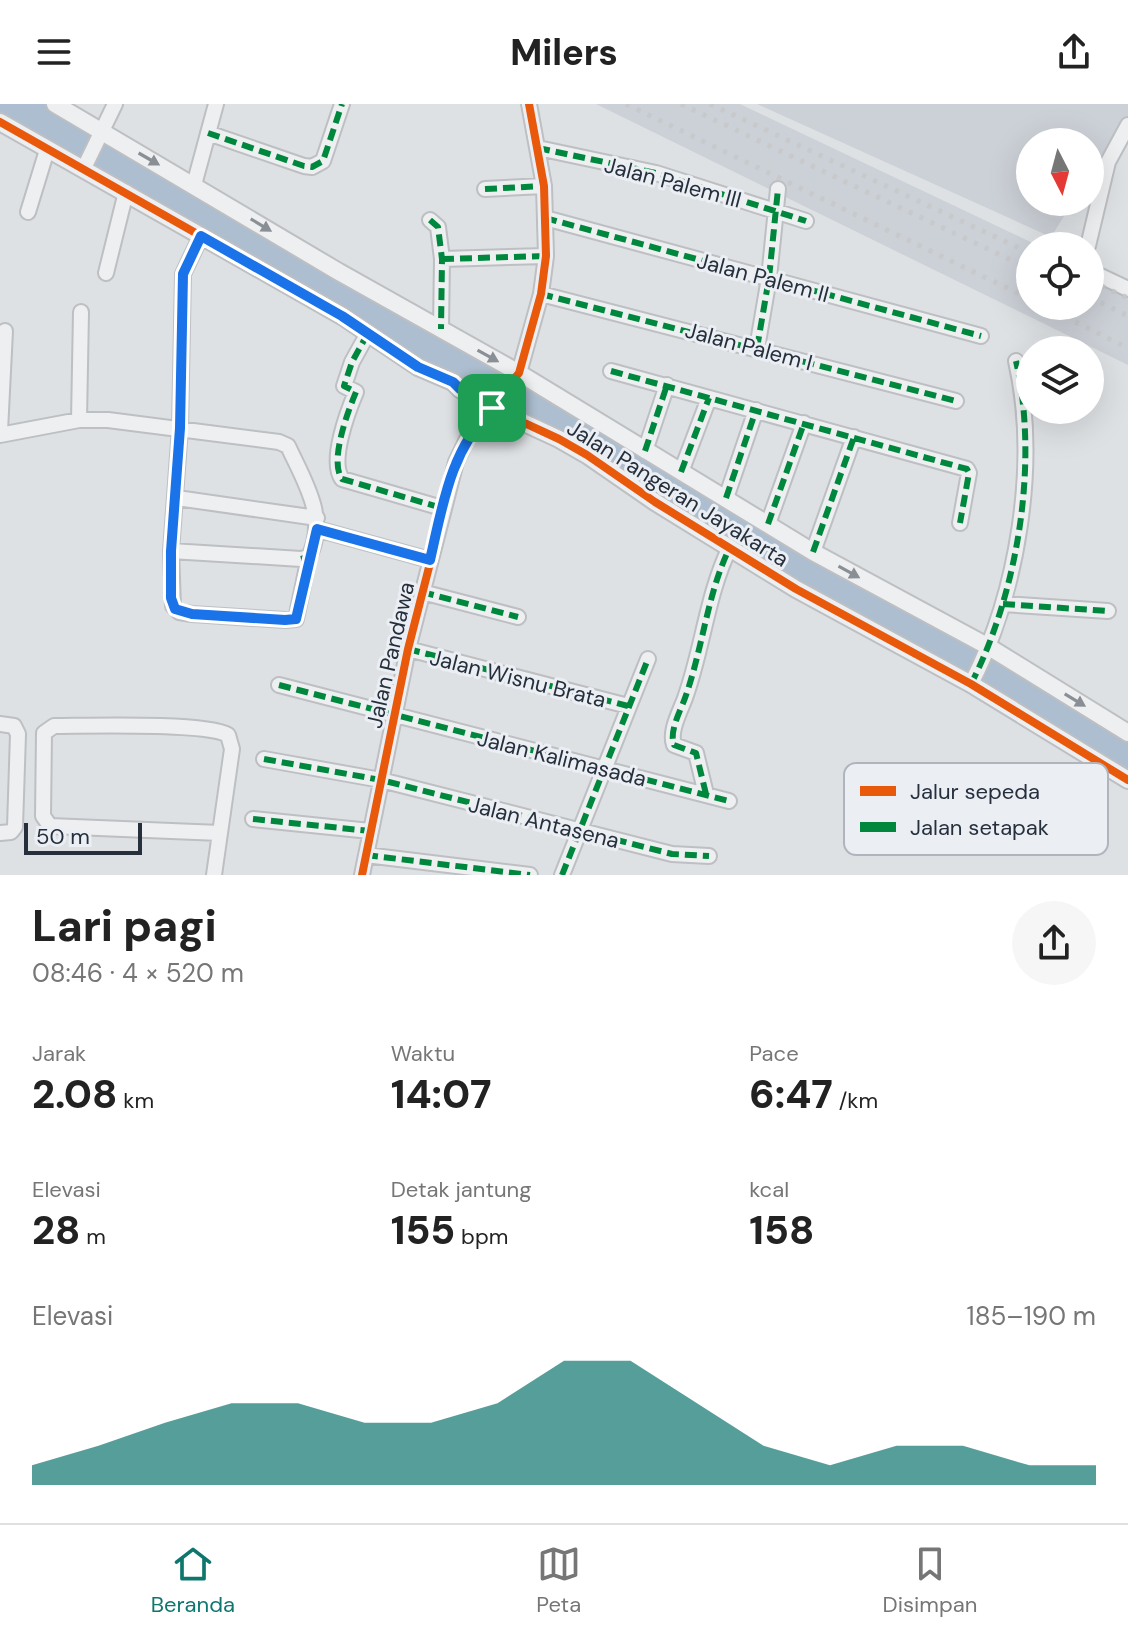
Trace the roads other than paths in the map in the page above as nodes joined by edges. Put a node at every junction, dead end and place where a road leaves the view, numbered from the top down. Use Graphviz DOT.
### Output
graph roads {
  1 [pos="55,104"];
  2 [pos="115,104"];
  3 [pos="216,104"];
  4 [pos="342,104"];
  5 [pos="529,104"];
  6 [pos="0,122"];
  7 [pos="1128,125"];
  8 [pos="208,133"];
  9 [pos="100,137"];
  10 [pos="538,148"];
  11 [pos="47,150"];
  12 [pos="85,165"];
  13 [pos="194,185"];
  14 [pos="544,186"];
  15 [pos="485,189"];
  16 [pos="778,189"];
  17 [pos="126,192"];
  18 [pos="777,211"];
  19 [pos="28,212"];
  20 [pos="545,218"];
  21 [pos="430,220"];
  22 [pos="806,221"];
  23 [pos="1091,232"];
  24 [pos="201,236"];
  25 [pos="546,256"];
  26 [pos="442,259"];
  27 [pos="106,273"];
  28 [pos="769,278"];
  29 [pos="1104,278"];
  30 [pos="1128,289"];
  31 [pos="541,294"];
  32 [pos="81,312"];
  33 [pos="441,329"];
  34 [pos="5,331"];
  35 [pos="368,333"];
  36 [pos="981,336"];
  37 [pos="757,348"];
  38 [pos="611,371"];
  39 [pos="518,374"];
  40 [pos="667,385"];
  41 [pos="709,398"];
  42 [pos="956,401"];
  43 [pos="494,405"];
  44 [pos="756,410"];
  45 [pos="79,420"];
  46 [pos="804,423"];
  47 [pos="1024,424"];
  48 [pos="180,428"];
  49 [pos="0,433"];
  50 [pos="854,437"];
  51 [pos="645,451"];
  52 [pos="681,472"];
  53 [pos="177,498"];
  54 [pos="726,498"];
  55 [pos="442,508"];
  56 [pos="317,523"];
  57 [pos="960,523"];
  58 [pos="768,524"];
  59 [pos="730,547"];
  60 [pos="171,551"];
  61 [pos="813,552"];
  62 [pos="305,558"];
  63 [pos="430,560"];
  64 [pos="422,592"];
  65 [pos="1003,604"];
  66 [pos="1108,611"];
  67 [pos="518,617"];
  68 [pos="408,649"];
  69 [pos="988,650"];
  70 [pos="648,659"];
  71 [pos="971,684"];
  72 [pos="279,685"];
  73 [pos="628,706"];
  74 [pos="394,714"];
  75 [pos="0,724"];
  76 [pos="1128,733"];
  77 [pos="264,759"];
  78 [pos="1100,763"];
  79 [pos="1108,768"];
  80 [pos="603,770"];
  81 [pos="381,780"];
  82 [pos="1128,780"];
  83 [pos="706,794"];
  84 [pos="729,801"];
  85 [pos="253,819"];
  86 [pos="370,831"];
  87 [pos="579,832"];
  88 [pos="0,833"];
  89 [pos="220,833"];
  90 [pos="366,855"];
  91 [pos="709,856"];
  92 [pos="214,875"];
  93 [pos="362,875"];
  94 [pos="530,875"];
  95 [pos="562,875"];
  1 -- 9 [label="street, Jalan Pangeran Jayakarta"];
  2 -- 9 [label="street"];
  3 -- 8 [label="street"];
  4 -- 8 [label="street"];
  5 -- 10 [label="street"];
  6 -- 11 [label="street, Jalan Pangeran Jayakarta"];
  7 -- 23 [label="street"];
  8 -- 13 [label="street"];
  9 -- 12 [label="street"];
  9 -- 13 [label="street, Jalan Pangeran Jayakarta, one-way"];
  10 -- 14 [label="street"];
  10 -- 18 [label="street, Jalan Palem III"];
  11 -- 12 [label="street, Jalan Pangeran Jayakarta"];
  11 -- 19 [label="street"];
  12 -- 17 [label="street, Jalan Pangeran Jayakarta"];
  13 -- 33 [label="street, Jalan Pangeran Jayakarta, one-way"];
  14 -- 15 [label="street"];
  14 -- 20 [label="street"];
  16 -- 18 [label="street"];
  17 -- 24 [label="street, Jalan Pangeran Jayakarta"];
  17 -- 27 [label="street"];
  18 -- 22 [label="street, Jalan Palem III"];
  18 -- 28 [label="street"];
  20 -- 25 [label="street"];
  20 -- 28 [label="street, Jalan Palem II"];
  21 -- 26 [label="street"];
  24 -- 35 [label="street, Jalan Pangeran Jayakarta"];
  24 -- 48 [label="street"];
  25 -- 26 [label="street"];
  25 -- 31 [label="street"];
  26 -- 33 [label="street"];
  28 -- 36 [label="street, Jalan Palem II"];
  28 -- 37 [label="street"];
  29 -- 30 [label="street"];
  31 -- 37 [label="street, Jalan Palem I"];
  31 -- 39 [label="street"];
  32 -- 45 [label="street"];
  33 -- 39 [label="street, Jalan Pangeran Jayakarta, one-way"];
  34 -- 49 [label="street"];
  35 -- 43 [label="street, Jalan Pangeran Jayakarta"];
  35 -- 55 [label="street"];
  37 -- 42 [label="street, Jalan Palem I"];
  38 -- 40 [label="street"];
  39 -- 43 [label="street, Jalan Pandawa"];
  39 -- 51 [label="street, Jalan Pangeran Jayakarta"];
  40 -- 41 [label="street"];
  40 -- 51 [label="street"];
  41 -- 44 [label="street"];
  41 -- 52 [label="street"];
  43 -- 55 [label="street, Jalan Pandawa"];
  43 -- 59 [label="street, Jalan Pangeran Jayakarta"];
  44 -- 46 [label="street"];
  44 -- 54 [label="street"];
  45 -- 48 [label="street"];
  45 -- 49 [label="street"];
  46 -- 50 [label="street"];
  46 -- 58 [label="street"];
  47 -- 65 [label="street"];
  48 -- 53 [label="street"];
  48 -- 56 [label="street"];
  50 -- 57 [label="street"];
  50 -- 61 [label="street"];
  51 -- 52 [label="street, Jalan Pangeran Jayakarta"];
  52 -- 54 [label="street, Jalan Pangeran Jayakarta"];
  53 -- 56 [label="street"];
  53 -- 60 [label="street"];
  54 -- 58 [label="street, Jalan Pangeran Jayakarta"];
  55 -- 63 [label="street, Jalan Pandawa"];
  56 -- 62 [label="street"];
  56 -- 63 [label="street"];
  58 -- 61 [label="street, Jalan Pangeran Jayakarta"];
  59 -- 71 [label="street, Jalan Pangeran Jayakarta"];
  59 -- 83 [label="street"];
  60 -- 62 [label="street"];
  60 -- 62 [label="street"];
  61 -- 69 [label="street, Jalan Pangeran Jayakarta, one-way"];
  63 -- 64 [label="street, Jalan Pandawa"];
  64 -- 67 [label="street"];
  64 -- 68 [label="street, Jalan Pandawa"];
  65 -- 66 [label="street"];
  65 -- 69 [label="street"];
  68 -- 73 [label="street, Jalan Wisnu Brata"];
  68 -- 74 [label="street, Jalan Pandawa"];
  69 -- 71 [label="street"];
  69 -- 76 [label="street, Jalan Pangeran Jayakarta, one-way"];
  70 -- 73 [label="street, Jalan Wisnu Brata"];
  71 -- 78 [label="street, Jalan Pangeran Jayakarta"];
  72 -- 74 [label="street, Jalan Kalimasada"];
  73 -- 80 [label="street, Jalan Wisnu Brata"];
  74 -- 80 [label="street, Jalan Kalimasada"];
  74 -- 81 [label="street, Jalan Pandawa"];
  75 -- 88 [label="street"];
  77 -- 81 [label="street, Jalan Antasena"];
  79 -- 82 [label="street, Jalan Pangeran Jayakarta"];
  80 -- 83 [label="street, Jalan Kalimasada"];
  80 -- 87 [label="street, Jalan Wisnu Brata"];
  81 -- 86 [label="street, Jalan Pandawa"];
  81 -- 87 [label="street, Jalan Antasena"];
  83 -- 84 [label="street, Jalan Kalimasada"];
  85 -- 86 [label="street"];
  86 -- 90 [label="street, Jalan Pandawa"];
  87 -- 91 [label="street, Jalan Antasena"];
  87 -- 95 [label="street, Jalan Wisnu Brata"];
  89 -- 89 [label="street"];
  89 -- 92 [label="street"];
  90 -- 93 [label="street, Jalan Pandawa"];
  90 -- 94 [label="street"];
}
